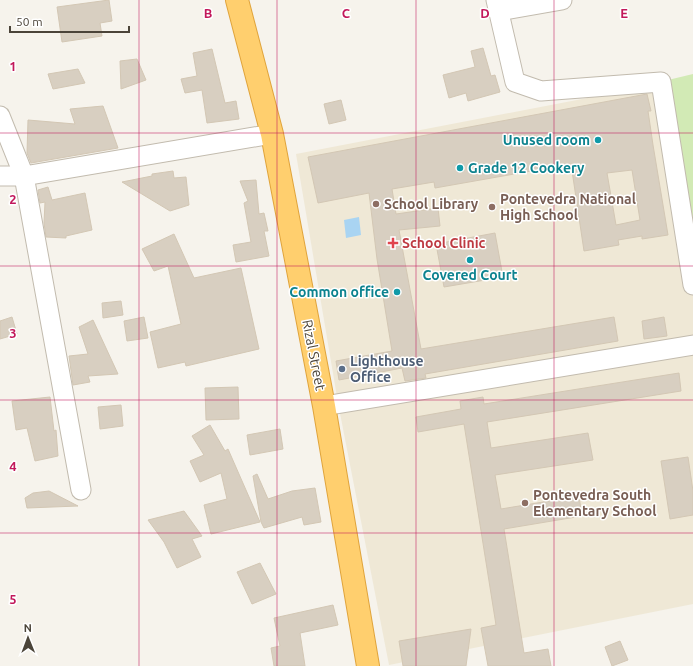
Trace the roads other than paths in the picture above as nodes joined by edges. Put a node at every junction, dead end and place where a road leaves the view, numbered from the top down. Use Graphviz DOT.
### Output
graph roads {
  1 [pos="237,0"];
  2 [pos="562,0"];
  3 [pos="497,6"];
  4 [pos="0,116"];
  5 [pos="272,134"];
  6 [pos="0,176"];
  7 [pos="24,176"];
  8 [pos="693,285"];
  9 [pos="693,345"];
  10 [pos="324,406"];
  11 [pos="81,490"];
  12 [pos="368,666"];
  1 -- 5 [label="highway, Rizal Street"];
  2 -- 3 [label="street"];
  3 -- 8 [label="street"];
  4 -- 7 [label="street"];
  5 -- 7 [label="street"];
  5 -- 10 [label="highway, Rizal Street"];
  6 -- 7 [label="street"];
  7 -- 11 [label="street"];
  9 -- 10 [label="street"];
  10 -- 12 [label="highway, Rizal Street"];
}
